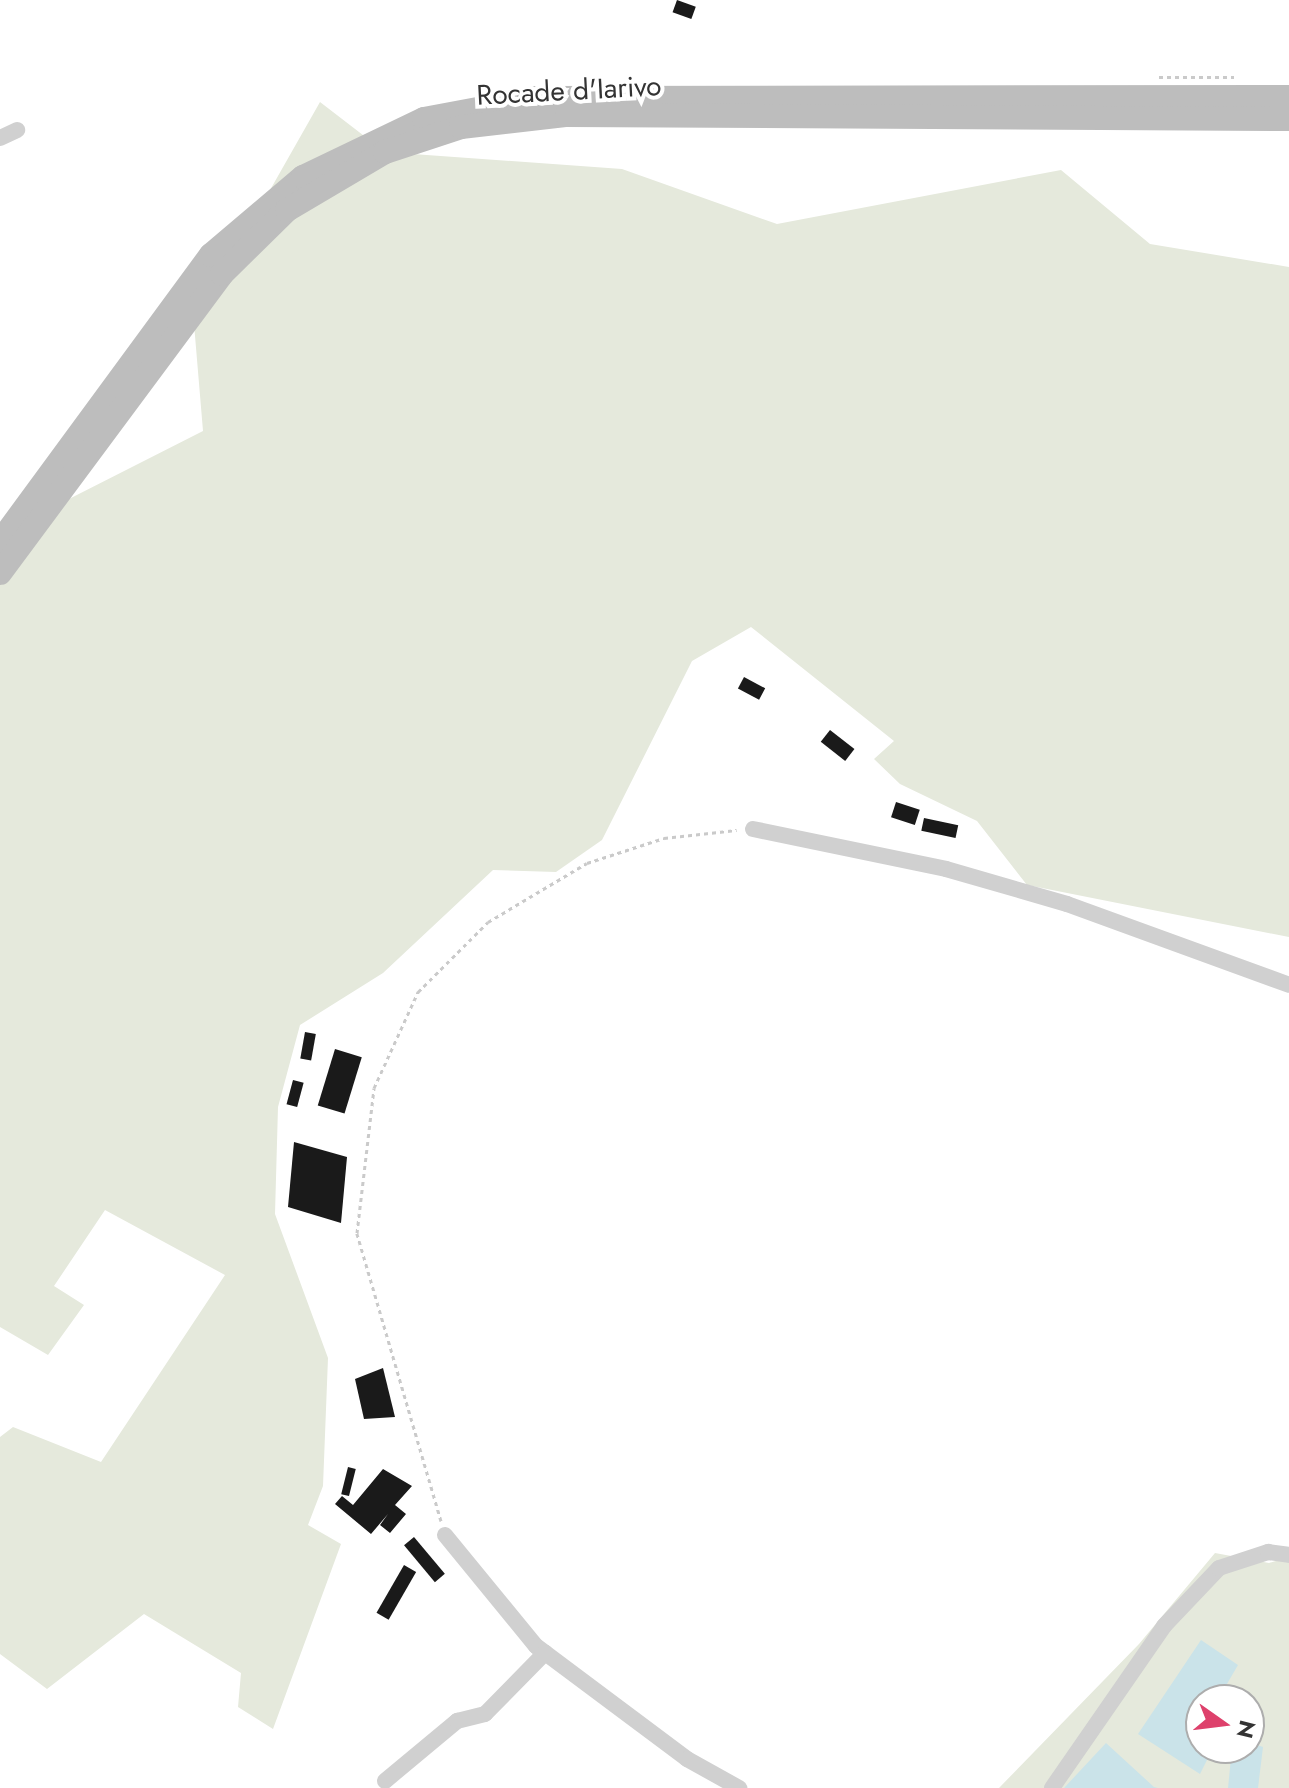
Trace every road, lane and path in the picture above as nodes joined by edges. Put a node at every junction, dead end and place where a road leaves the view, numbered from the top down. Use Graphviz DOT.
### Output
graph roads {
  1 [pos="1144,83"];
  2 [pos="1244,83"];
  3 [pos="1289,97"];
  4 [pos="1289,119"];
  5 [pos="17,130"];
  6 [pos="0,138"];
  7 [pos="0,542"];
  8 [pos="0,573"];
  9 [pos="753,829"];
  10 [pos="1289,985"];
  11 [pos="445,1535"];
  12 [pos="1289,1555"];
  13 [pos="545,1653"];
  14 [pos="385,1781"];
  15 [pos="739,1788"];
  16 [pos="1052,1788"];
  1 -- 2 [label="path"];
  3 -- 7 [label="main road, Rocade d'Iarivo"];
  4 -- 8 [label="main road, Rocade d'Iarivo"];
  5 -- 6 [label="street"];
  9 -- 10 [label="street"];
  9 -- 11 [label="path"];
  11 -- 13 [label="street"];
  12 -- 16 [label="street"];
  13 -- 14 [label="street"];
  13 -- 15 [label="street"];
}
